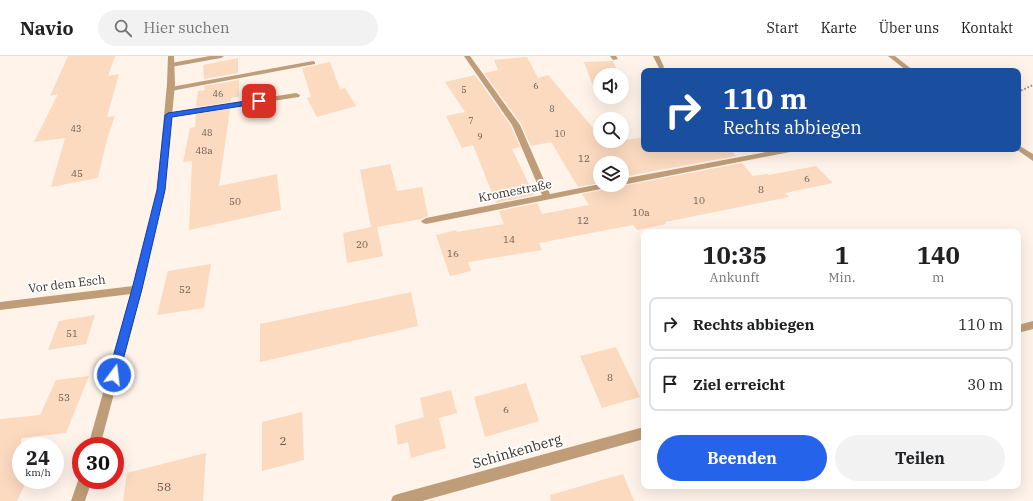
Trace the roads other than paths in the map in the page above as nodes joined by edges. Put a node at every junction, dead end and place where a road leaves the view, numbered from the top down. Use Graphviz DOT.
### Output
graph roads {
  1 [pos="221,56"];
  2 [pos="467,56"];
  3 [pos="656,56"];
  4 [pos="891,56"];
  5 [pos="171,61"];
  6 [pos="313,62"];
  7 [pos="661,67"];
  8 [pos="907,68"];
  9 [pos="171,89"];
  10 [pos="296,95"];
  11 [pos="168,115"];
  12 [pos="1021,149"];
  13 [pos="779,152"];
  14 [pos="1033,158"];
  15 [pos="629,181"];
  16 [pos="593,188"];
  17 [pos="547,197"];
  18 [pos="426,221"];
  19 [pos="137,289"];
  20 [pos="0,306"];
  21 [pos="1033,325"];
  22 [pos="1021,328"];
  23 [pos="641,434"];
  24 [pos="96,437"];
  25 [pos="82,489"];
  26 [pos="78,501"];
  27 [pos="398,501"];
  1 -- 5 [label="street"];
  2 -- 17 [label="street"];
  3 -- 7 [label="street"];
  4 -- 8 [label="street"];
  5 -- 9 [label="street"];
  6 -- 9 [label="street"];
  9 -- 11 [label="street"];
  10 -- 11 [label="street"];
  11 -- 19 [label="street"];
  12 -- 14 [label="street"];
  13 -- 15 [label="street"];
  16 -- 17 [label="street, Kromestraße"];
  17 -- 18 [label="street, Kromestraße"];
  19 -- 20 [label="street, Vor dem Esch"];
  19 -- 24 [label="street"];
  21 -- 22 [label="street"];
  23 -- 27 [label="street, Schinkenberg"];
  25 -- 26 [label="street"];
}
